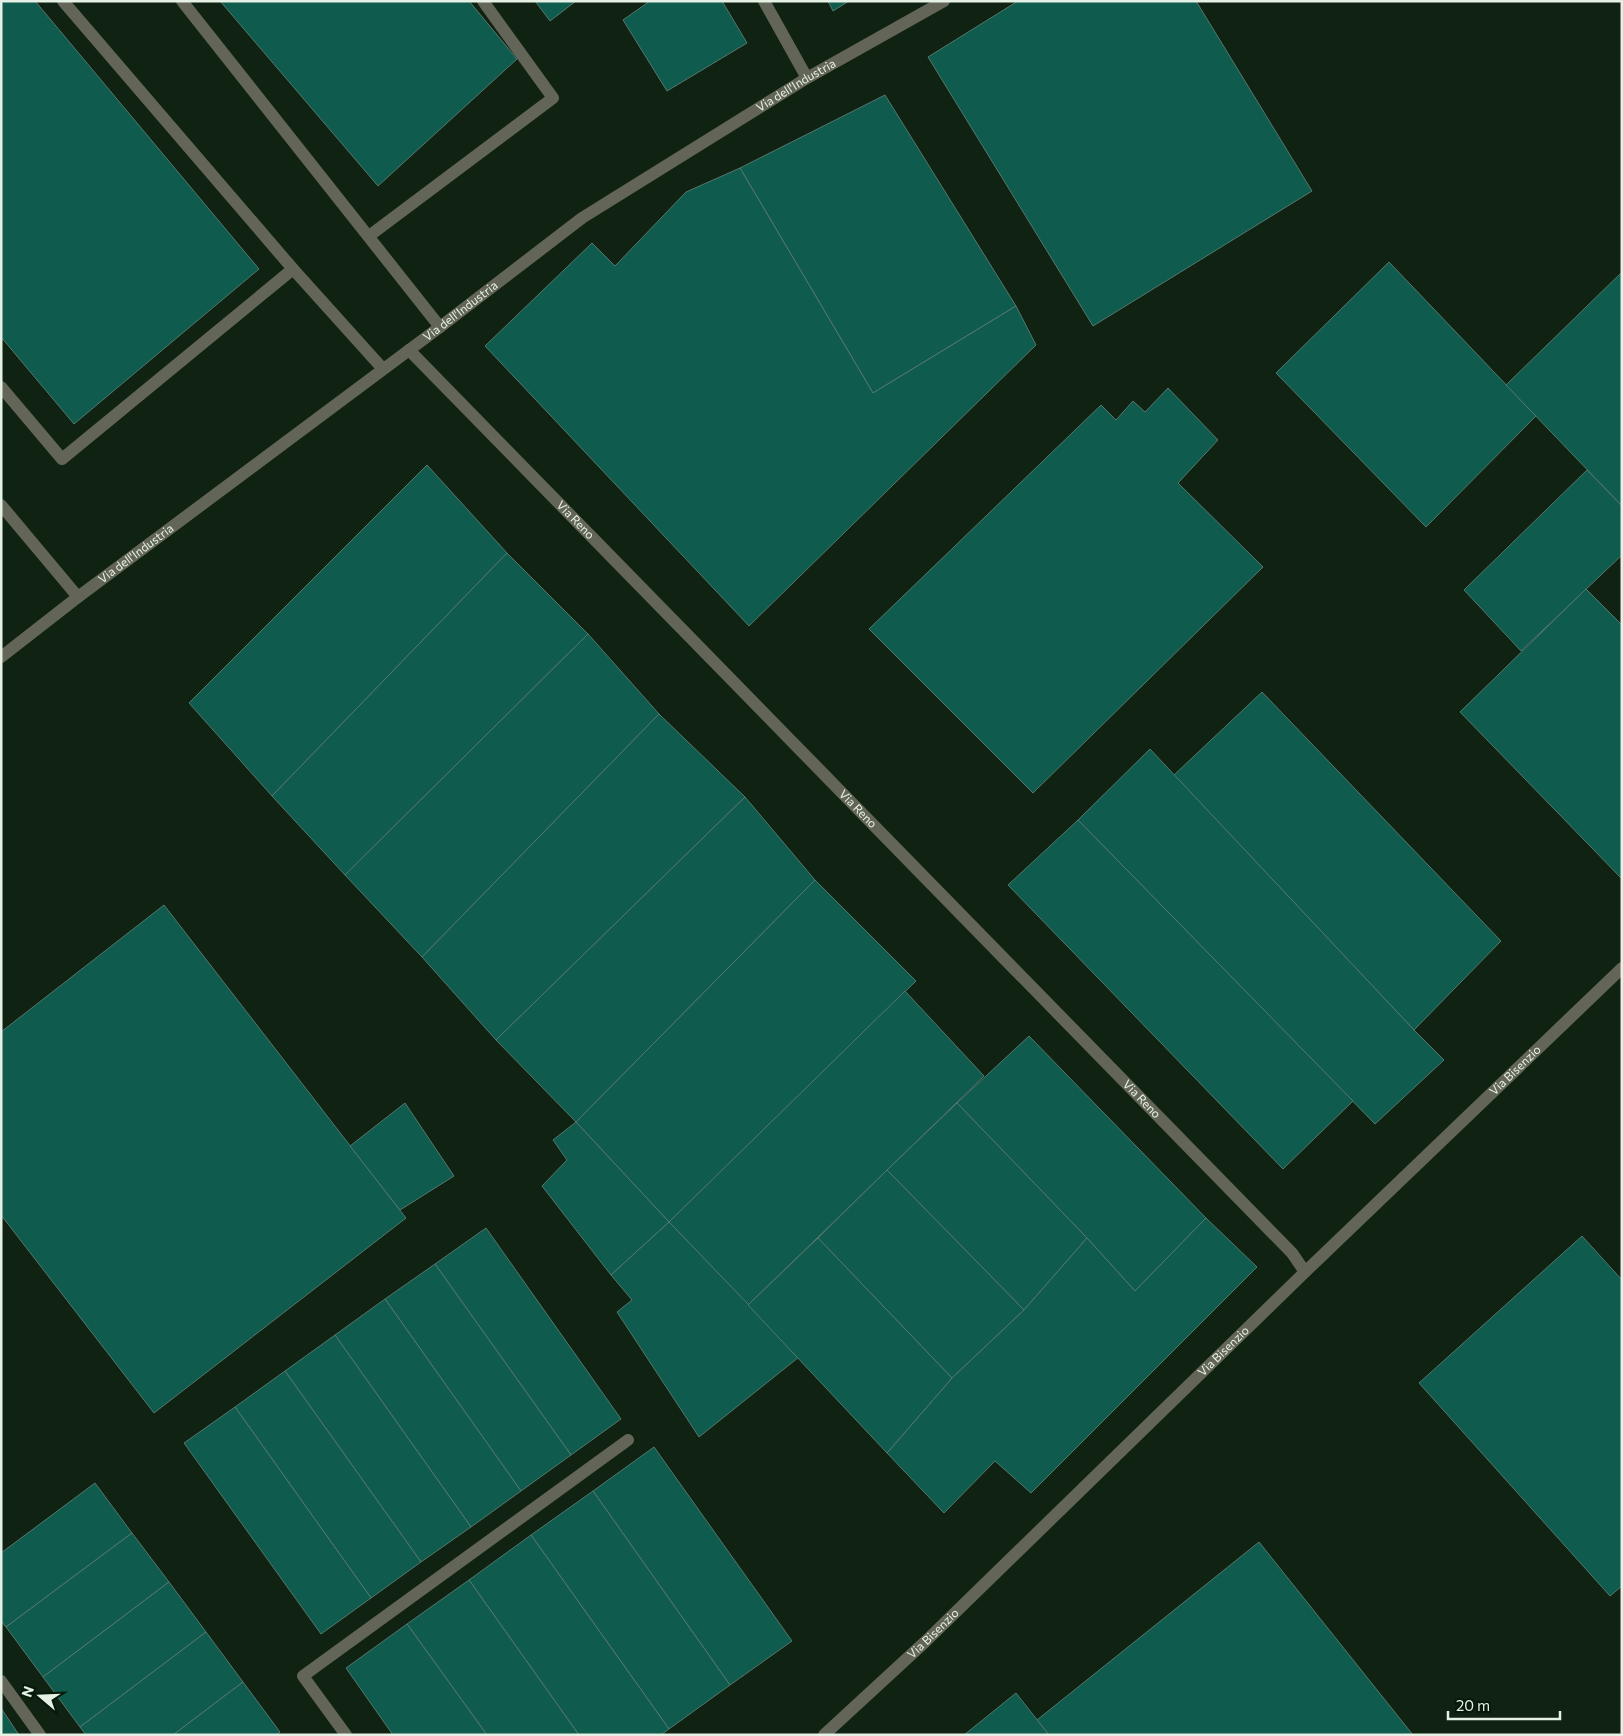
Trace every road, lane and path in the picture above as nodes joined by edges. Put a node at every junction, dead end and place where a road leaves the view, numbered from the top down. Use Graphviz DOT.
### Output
graph roads {
  1 [pos="63,1"];
  2 [pos="182,1"];
  3 [pos="483,1"];
  4 [pos="764,1"];
  5 [pos="944,1"];
  6 [pos="807,78"];
  7 [pos="369,236"];
  8 [pos="293,269"];
  9 [pos="440,327"];
  10 [pos="409,350"];
  11 [pos="383,369"];
  12 [pos="1,387"];
  13 [pos="1,506"];
  14 [pos="78,597"];
  15 [pos="1,657"];
  16 [pos="1622,968"];
  17 [pos="1305,1272"];
  18 [pos="628,1440"];
  19 [pos="1,1681"];
  20 [pos="40,1735"];
  21 [pos="346,1735"];
  22 [pos="824,1735"];
  1 -- 8 [label="street"];
  2 -- 7 [label="street"];
  3 -- 7 [label="street"];
  4 -- 6 [label="street"];
  5 -- 6 [label="street, Via dell'Industria"];
  6 -- 9 [label="street, Via dell'Industria"];
  7 -- 9 [label="street"];
  8 -- 11 [label="street"];
  8 -- 12 [label="street"];
  9 -- 10 [label="street, Via dell'Industria"];
  10 -- 11 [label="street, Via dell'Industria"];
  10 -- 17 [label="street, Via Reno"];
  11 -- 14 [label="street, Via dell'Industria"];
  13 -- 14 [label="street"];
  14 -- 15 [label="street, Via dell'Industria"];
  16 -- 17 [label="street, Via Bisenzio"];
  17 -- 22 [label="street, Via Bisenzio"];
  18 -- 21 [label="street"];
  19 -- 20 [label="street"];
}
